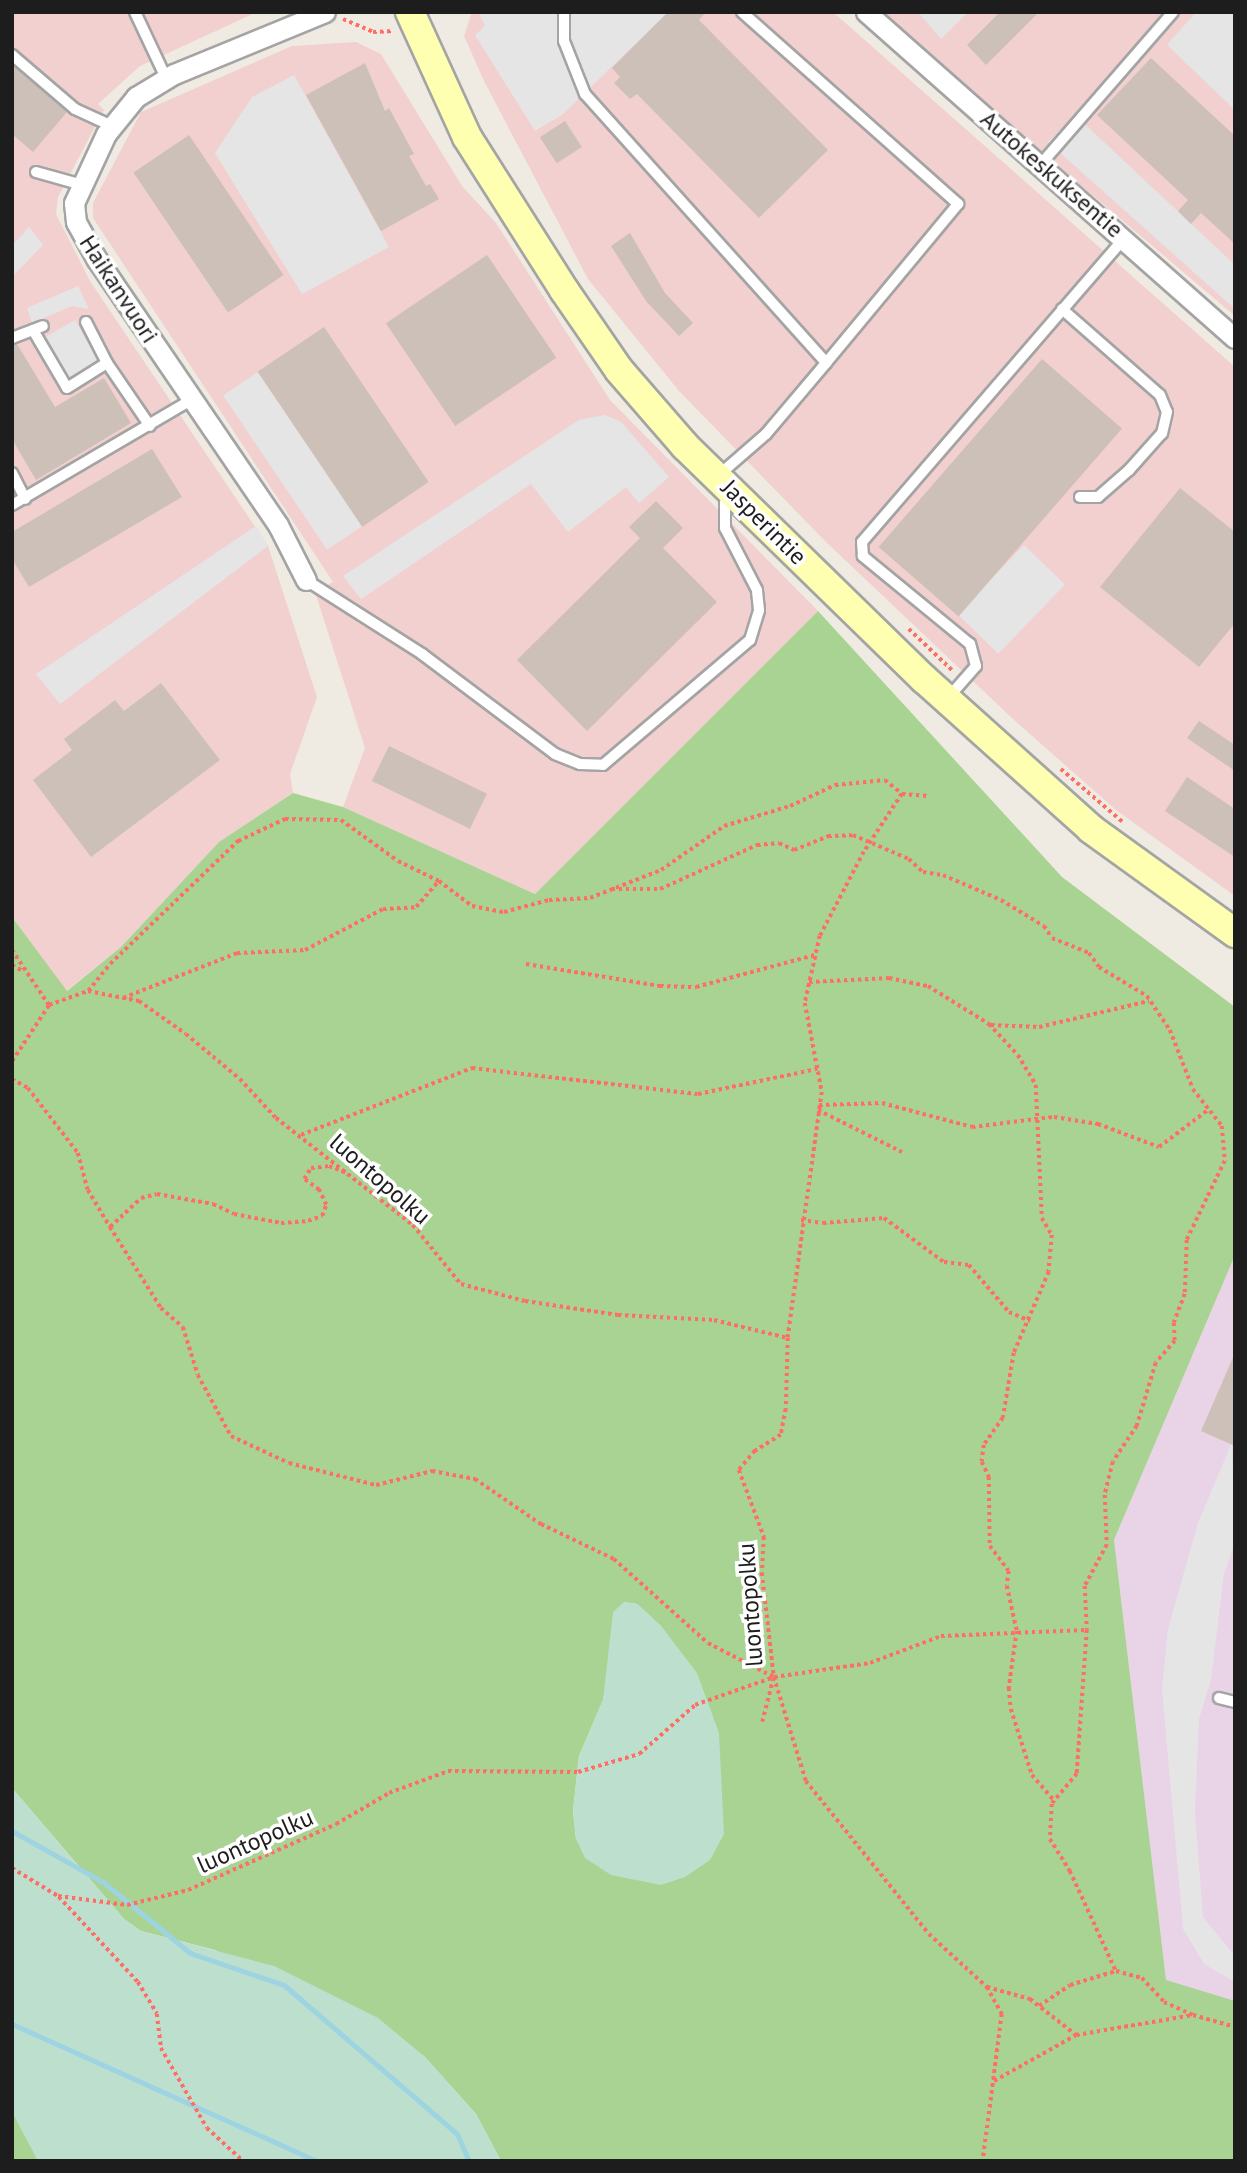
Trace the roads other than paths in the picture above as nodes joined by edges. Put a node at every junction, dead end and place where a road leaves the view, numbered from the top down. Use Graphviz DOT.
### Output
graph roads {
  1 [pos="135,12"];
  2 [pos="325,12"];
  3 [pos="564,12"];
  4 [pos="742,12"];
  5 [pos="866,12"];
  6 [pos="1173,12"];
  7 [pos="413,17"];
  8 [pos="12,55"];
  9 [pos="166,78"];
  10 [pos="112,126"];
  11 [pos="1041,164"];
  12 [pos="36,172"];
  13 [pos="79,184"];
  14 [pos="1125,237"];
  15 [pos="1062,309"];
  16 [pos="86,322"];
  17 [pos="12,338"];
  18 [pos="1235,338"];
  19 [pos="107,363"];
  20 [pos="826,363"];
  21 [pos="191,400"];
  22 [pos="150,426"];
  23 [pos="12,473"];
  24 [pos="725,484"];
  25 [pos="1080,497"];
  26 [pos="25,499"];
  27 [pos="12,505"];
  28 [pos="306,580"];
  29 [pos="955,690"];
  30 [pos="1235,933"];
  31 [pos="1219,1698"];
  32 [pos="1235,1702"];
  1 -- 9 [label="lane"];
  2 -- 9 [label="street, Haikanvuori"];
  3 -- 20 [label="lane"];
  4 -- 20 [label="lane"];
  5 -- 11 [label="street, Autokeskuksentie"];
  6 -- 11 [label="lane"];
  7 -- 24 [label="main road, Jasperintie"];
  8 -- 10 [label="lane"];
  9 -- 10 [label="street, Haikanvuori"];
  10 -- 13 [label="street, Haikanvuori"];
  11 -- 14 [label="street, Autokeskuksentie"];
  12 -- 13 [label="lane"];
  13 -- 21 [label="street, Haikanvuori"];
  14 -- 15 [label="lane"];
  14 -- 18 [label="street, Autokeskuksentie"];
  15 -- 25 [label="lane"];
  15 -- 29 [label="lane"];
  16 -- 19 [label="lane"];
  17 -- 19 [label="lane"];
  19 -- 22 [label="lane"];
  20 -- 24 [label="lane"];
  21 -- 22 [label="lane"];
  21 -- 28 [label="street, Haikanvuori"];
  22 -- 26 [label="lane"];
  23 -- 26 [label="lane"];
  24 -- 28 [label="lane"];
  24 -- 29 [label="main road, Jasperintie"];
  26 -- 27 [label="lane"];
  29 -- 30 [label="main road, Jasperintie"];
  31 -- 32 [label="lane"];
}
